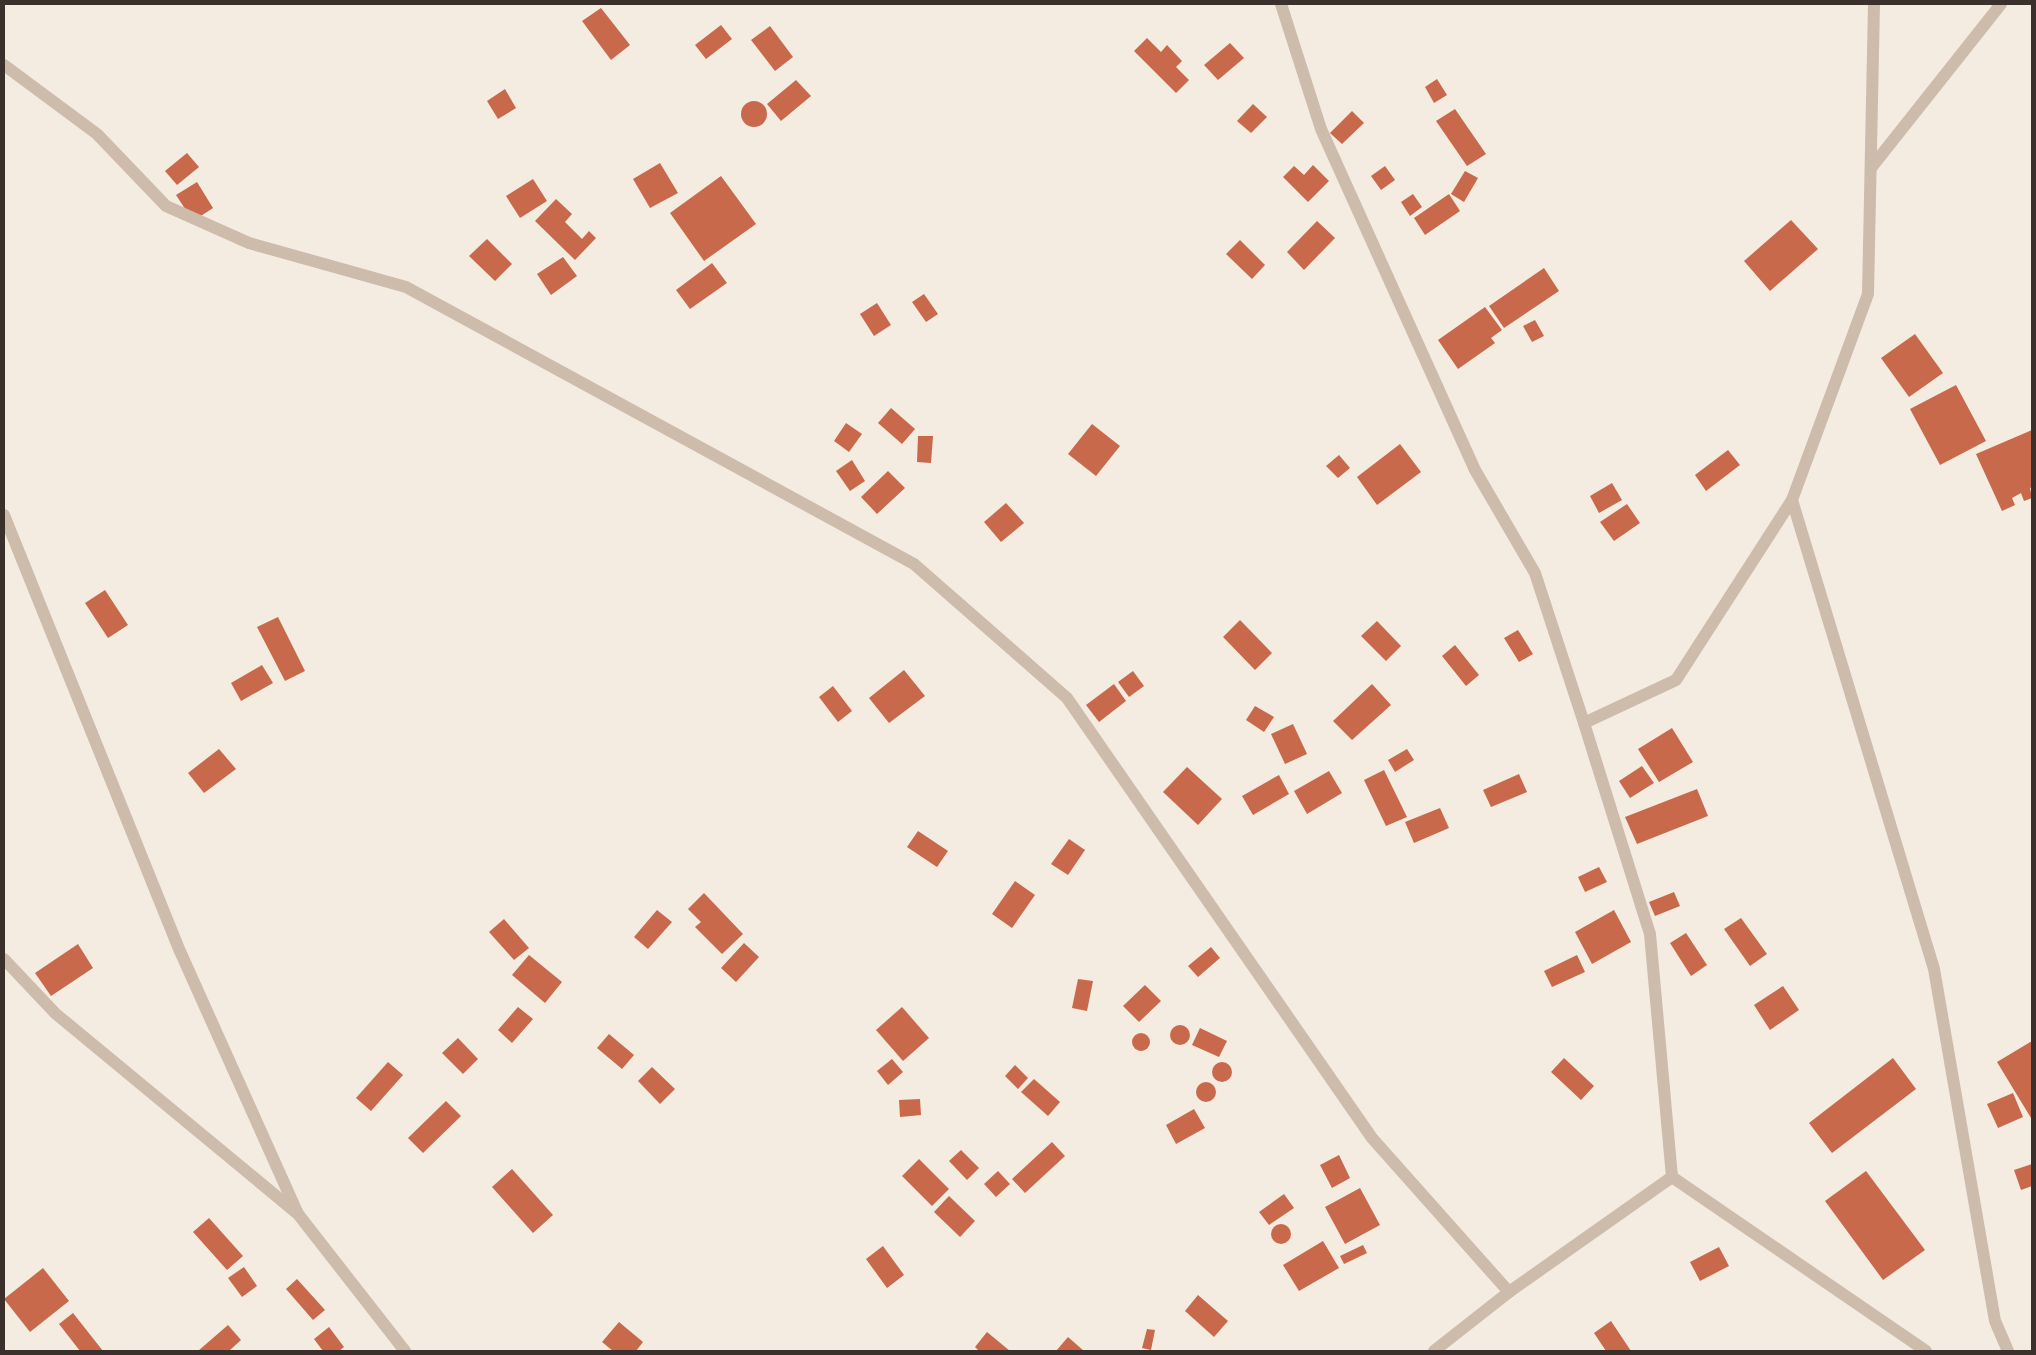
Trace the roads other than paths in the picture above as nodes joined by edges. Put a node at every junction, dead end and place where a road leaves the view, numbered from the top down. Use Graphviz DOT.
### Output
graph roads {
  1 [pos="1281,4"];
  2 [pos="1874,4"];
  3 [pos="2000,4"];
  4 [pos="4,65"];
  5 [pos="1871,168"];
  6 [pos="1792,500"];
  7 [pos="4,515"];
  8 [pos="1584,723"];
  9 [pos="4,959"];
  10 [pos="1672,1177"];
  11 [pos="298,1214"];
  12 [pos="1510,1292"];
  13 [pos="405,1351"];
  14 [pos="1434,1351"];
  15 [pos="1926,1351"];
  16 [pos="2008,1351"];
  1 -- 8 [label="street"];
  2 -- 5 [label="street"];
  3 -- 5 [label="street"];
  4 -- 12 [label="street"];
  5 -- 6 [label="street"];
  6 -- 8 [label="street"];
  6 -- 16 [label="street"];
  7 -- 11 [label="street"];
  8 -- 10 [label="street"];
  9 -- 11 [label="street"];
  10 -- 12 [label="street"];
  10 -- 15 [label="street"];
  11 -- 13 [label="street"];
  12 -- 14 [label="street"];
}
